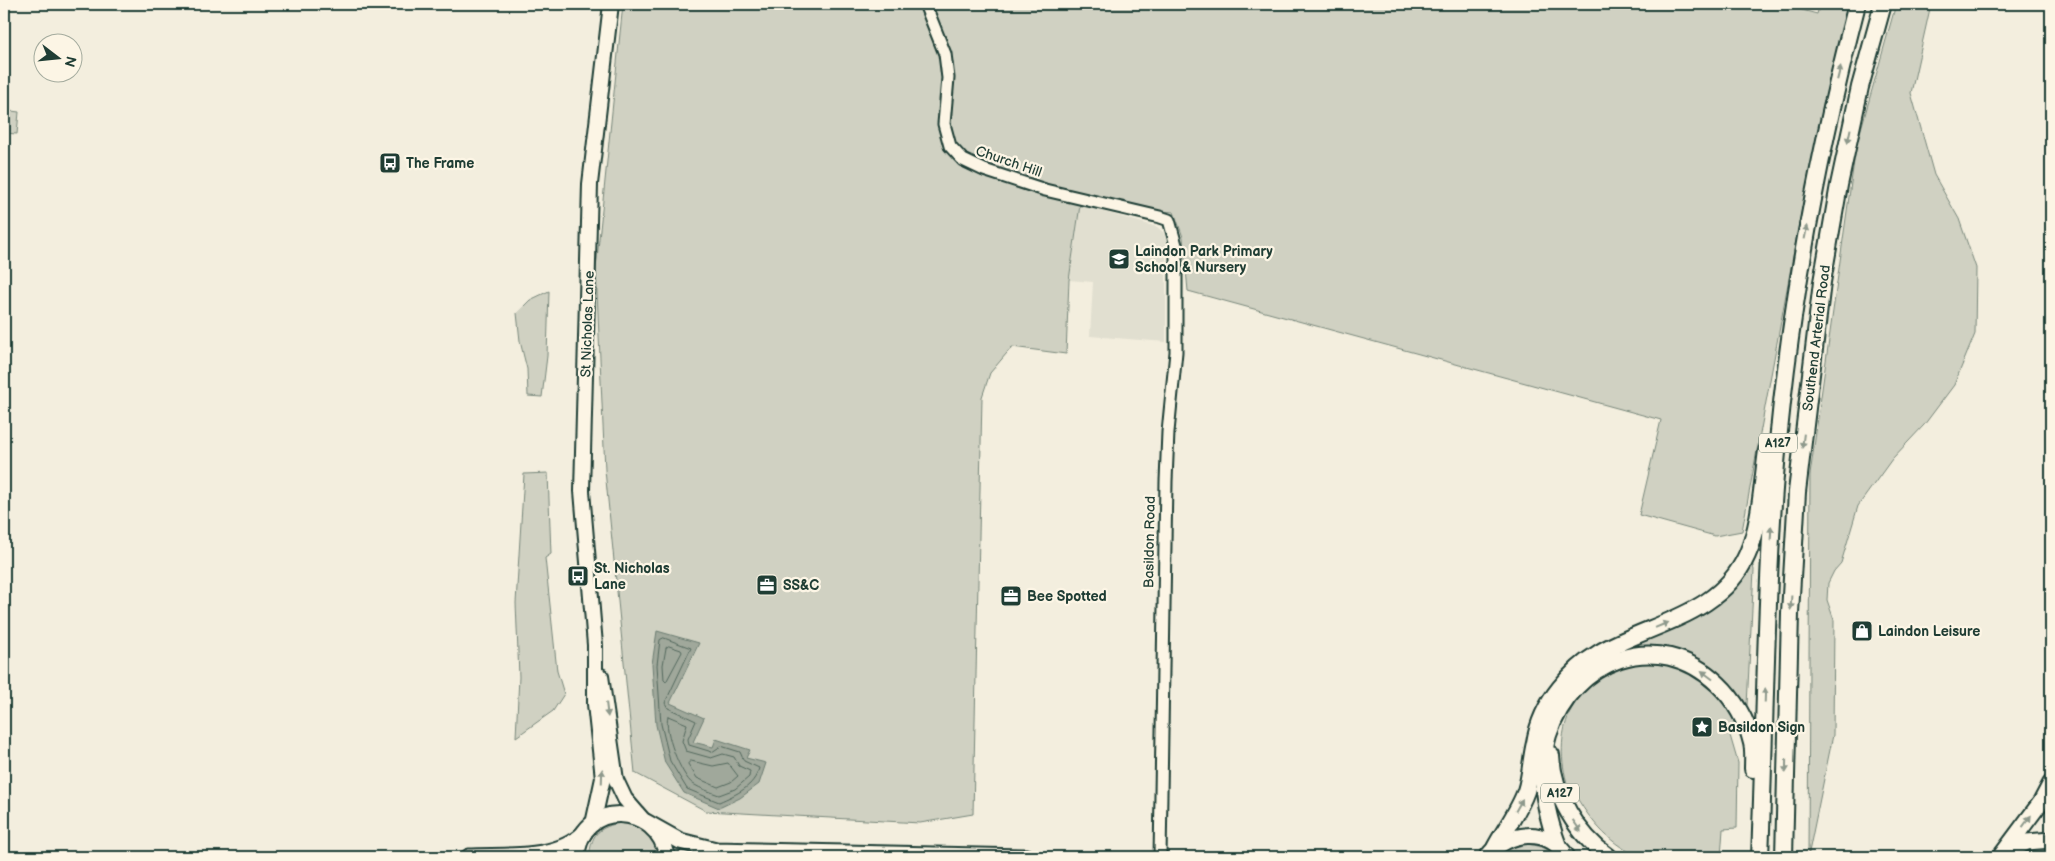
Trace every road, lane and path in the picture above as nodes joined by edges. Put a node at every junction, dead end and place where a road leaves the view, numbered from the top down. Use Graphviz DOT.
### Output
graph roads {
  1 [pos="611,4"];
  2 [pos="925,4"];
  3 [pos="1857,4"];
  4 [pos="1882,4"];
  5 [pos="1173,229"];
  6 [pos="1802,257"];
  7 [pos="595,645"];
  8 [pos="1558,713"];
  9 [pos="2051,783"];
  10 [pos="645,822"];
  11 [pos="590,827"];
  12 [pos="2051,840"];
  13 [pos="1492,851"];
  14 [pos="1784,851"];
  15 [pos="1761,853"];
  16 [pos="1565,854"];
  17 [pos="469,857"];
  18 [pos="577,857"];
  19 [pos="667,857"];
  20 [pos="1026,857"];
  21 [pos="1160,857"];
  22 [pos="1479,857"];
  23 [pos="1608,857"];
  24 [pos="2001,857"];
  1 -- 7 [label="main road, St Nicholas Lane"];
  2 -- 5 [label="street, Church Hill"];
  6 -- 3 [label="highway, Southend Arterial Road / A127, one-way"];
  4 -- 14 [label="highway, Southend Arterial Road / A127, one-way"];
  5 -- 21 [label="street, Basildon Road"];
  13 -- 6 [label="highway, A127, one-way"];
  15 -- 6 [label="highway, Southend Arterial Road / A127, one-way"];
  7 -- 10 [label="main road, St Nicholas Lane, one-way"];
  11 -- 7 [label="main road, St Nicholas Lane, one-way"];
  15 -- 8 [label="highway, A127, one-way"];
  8 -- 16 [label="highway, A127"];
  8 -- 23 [label="highway, A127, one-way"];
  24 -- 9 [label="main road, one-way"];
  10 -- 11 [label="main road"];
  10 -- 19 [label="main road"];
  10 -- 20 [label="main road"];
  11 -- 17 [label="main road"];
  11 -- 18 [label="main road"];
  12 -- 24 [label="main road"];
  13 -- 16 [label="main road"];
  13 -- 22 [label="main road"];
}
